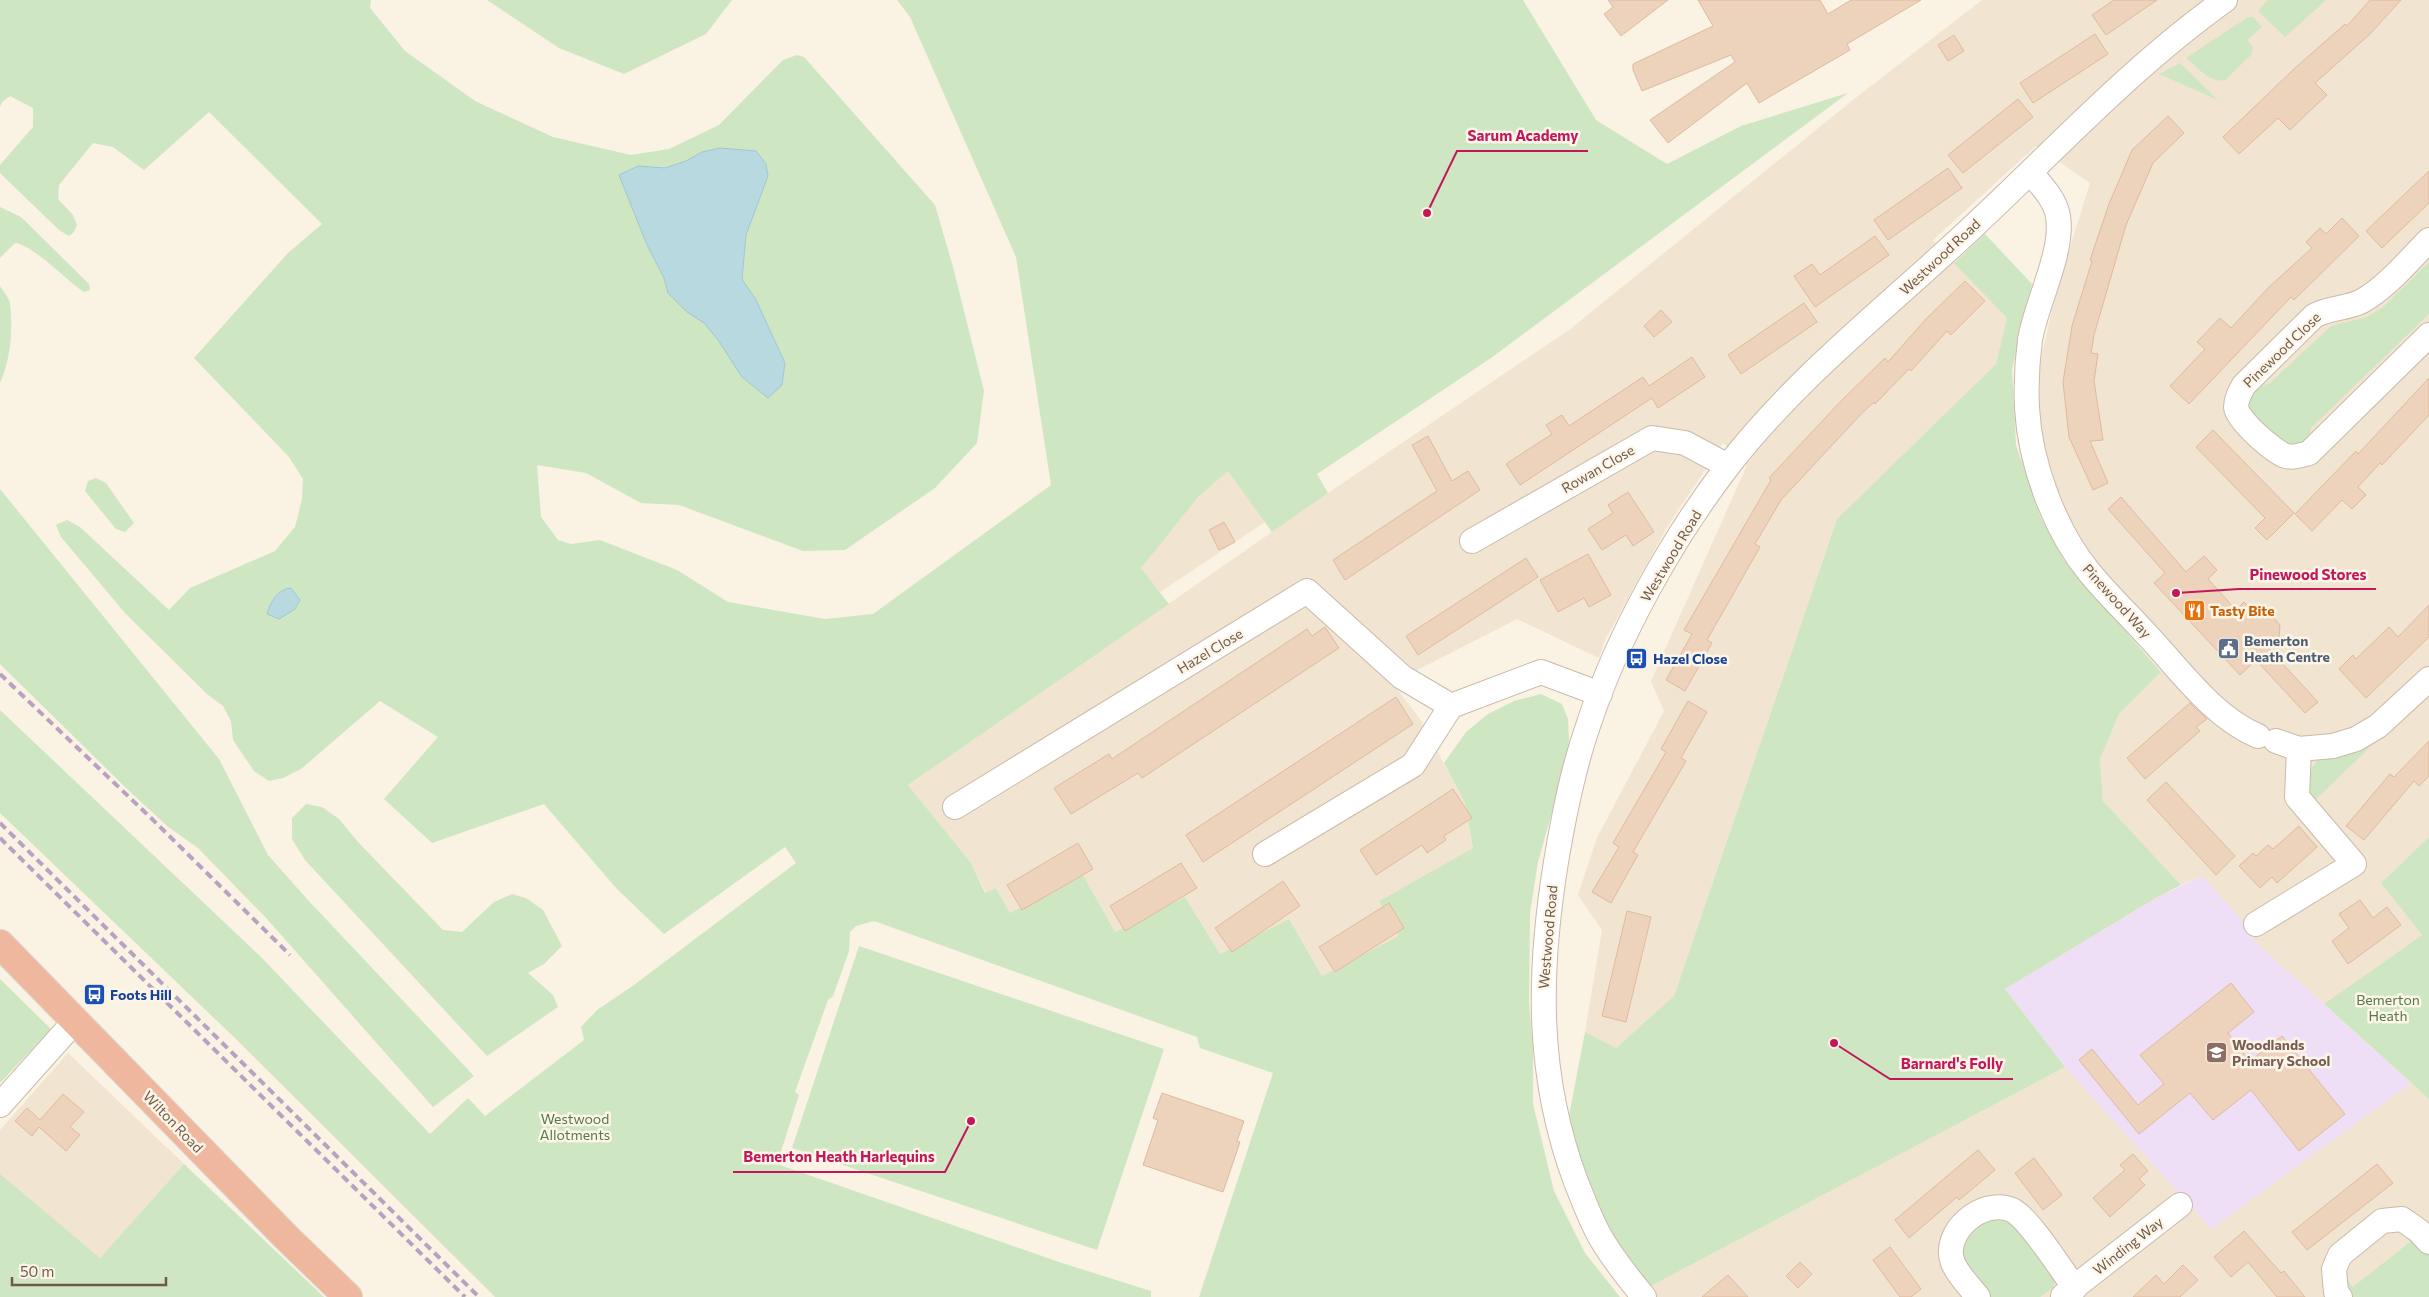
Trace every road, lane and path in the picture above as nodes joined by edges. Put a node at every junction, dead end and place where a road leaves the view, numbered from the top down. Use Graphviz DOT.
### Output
graph roads {
  1 [pos="2226,0"];
  2 [pos="2030,172"];
  3 [pos="2429,240"];
  4 [pos="2429,335"];
  5 [pos="1728,466"];
  6 [pos="1472,541"];
  7 [pos="2429,679"];
  8 [pos="1600,694"];
  9 [pos="1450,706"];
  10 [pos="2299,749"];
  11 [pos="955,807"];
  12 [pos="1265,854"];
  13 [pos="2256,924"];
  14 [pos="0,944"];
  15 [pos="75,1021"];
  16 [pos="0,1105"];
  17 [pos="2180,1205"];
  18 [pos="2429,1242"];
  19 [pos="2068,1292"];
  20 [pos="348,1297"];
  21 [pos="1644,1297"];
  22 [pos="1978,1297"];
  23 [pos="2340,1297"];
  1 -- 2 [label="street, Westwood Road"];
  2 -- 5 [label="street, Westwood Road"];
  2 -- 10 [label="street, Pinewood Way"];
  3 -- 4 [label="street, Pinewood Close"];
  5 -- 6 [label="street, Rowan Close"];
  5 -- 8 [label="street, Westwood Road"];
  7 -- 10 [label="street, Pinewood Way"];
  8 -- 9 [label="street"];
  8 -- 21 [label="street, Westwood Road"];
  9 -- 11 [label="street, Hazel Close"];
  9 -- 12 [label="street"];
  10 -- 13 [label="street"];
  14 -- 15 [label="highway, Wilton Road"];
  15 -- 16 [label="street"];
  15 -- 20 [label="highway, Wilton Road"];
  17 -- 19 [label="street, Winding Way"];
  18 -- 23 [label="street"];
  19 -- 22 [label="street, Winding Way"];
}
